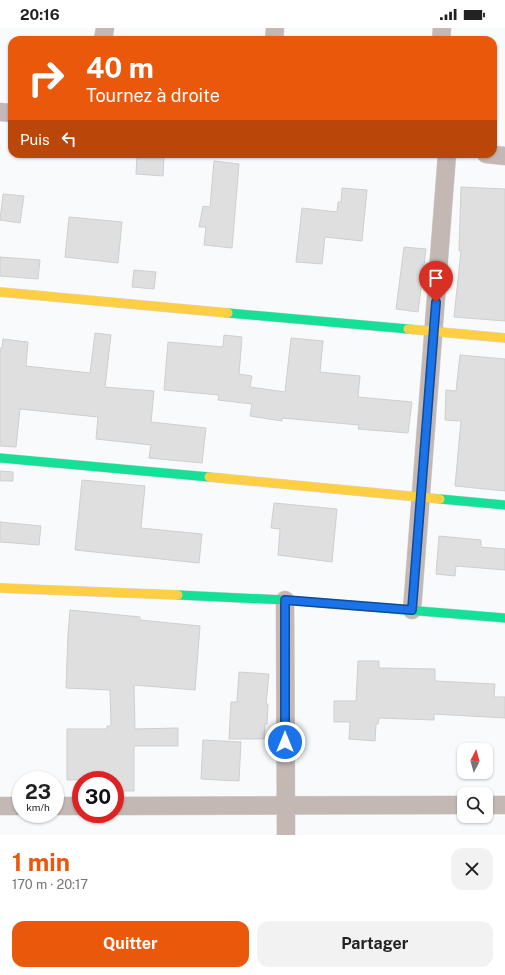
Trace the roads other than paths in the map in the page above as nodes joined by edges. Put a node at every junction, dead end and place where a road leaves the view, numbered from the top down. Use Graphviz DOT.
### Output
graph roads {
  1 [pos="447,158"];
  2 [pos="0,292"];
  3 [pos="433,331"];
  4 [pos="505,338"];
  5 [pos="0,458"];
  6 [pos="421,497"];
  7 [pos="505,505"];
  8 [pos="0,588"];
  9 [pos="285,600"];
  10 [pos="412,610"];
  11 [pos="505,618"];
  12 [pos="286,805"];
  13 [pos="457,805"];
  14 [pos="493,805"];
  15 [pos="505,805"];
  16 [pos="0,806"];
  17 [pos="12,806"];
  18 [pos="124,806"];
  19 [pos="286,835"];
  1 -- 3 [label="street"];
  2 -- 3 [label="street"];
  3 -- 4 [label="street"];
  3 -- 6 [label="street"];
  5 -- 6 [label="street"];
  6 -- 7 [label="street"];
  6 -- 10 [label="street"];
  8 -- 9 [label="street"];
  9 -- 10 [label="street"];
  9 -- 12 [label="street"];
  10 -- 11 [label="street"];
  12 -- 13 [label="street"];
  12 -- 18 [label="street"];
  12 -- 19 [label="street"];
  14 -- 15 [label="street"];
  16 -- 17 [label="street"];
}
